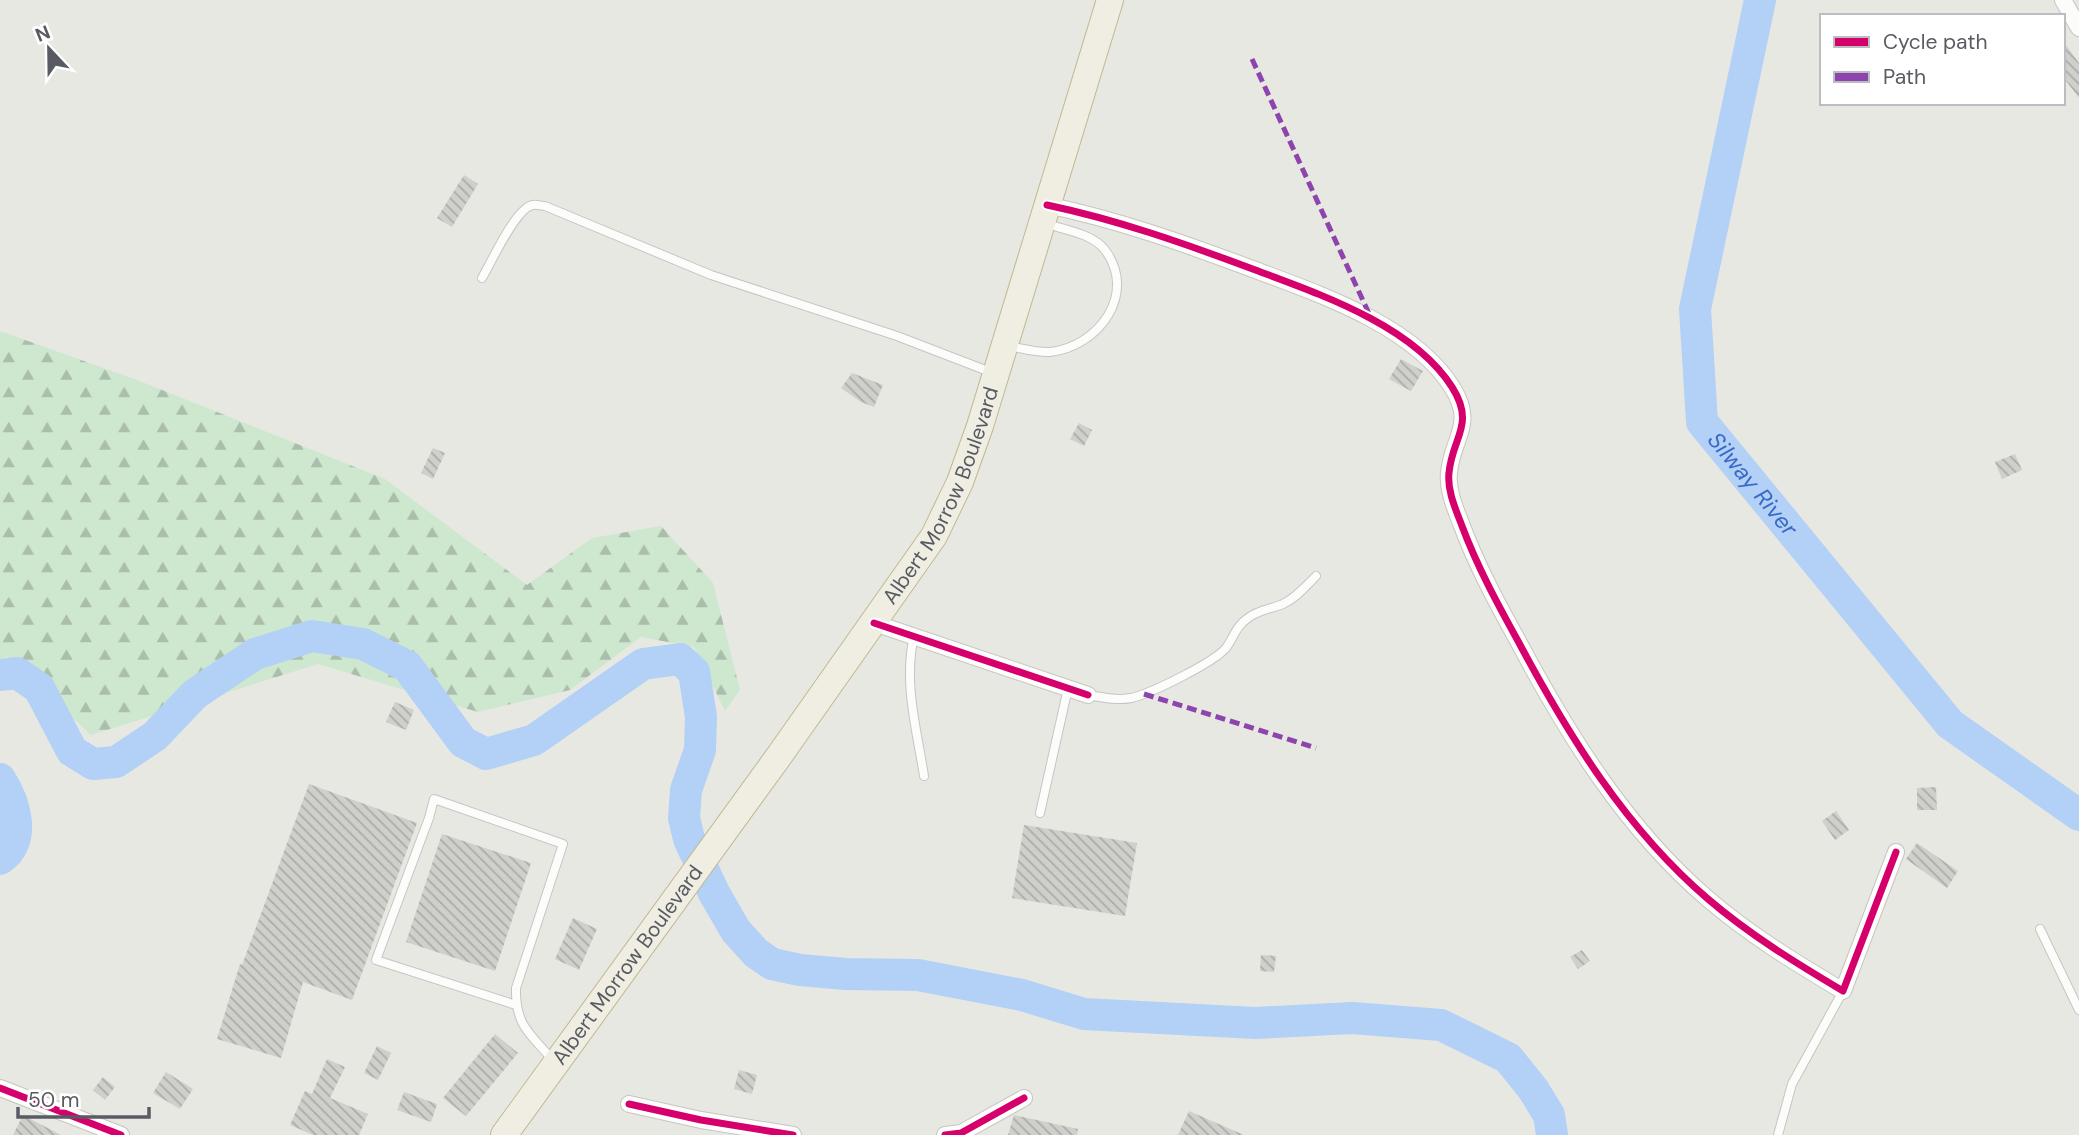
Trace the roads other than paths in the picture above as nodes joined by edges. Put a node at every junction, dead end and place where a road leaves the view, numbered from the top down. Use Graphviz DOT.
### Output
graph roads {
  1 [pos="1110,0"];
  2 [pos="2068,3"];
  3 [pos="2079,28"];
  4 [pos="1045,214"];
  5 [pos="482,278"];
  6 [pos="1005,345"];
  7 [pos="996,374"];
  8 [pos="1316,576"];
  9 [pos="874,623"];
  10 [pos="914,636"];
  11 [pos="1068,688"];
  12 [pos="1087,695"];
  13 [pos="924,776"];
  14 [pos="1040,813"];
  15 [pos="1896,852"];
  16 [pos="2040,929"];
  17 [pos="1843,991"];
  18 [pos="516,1005"];
  19 [pos="2079,1010"];
  20 [pos="556,1064"];
  21 [pos="0,1088"];
  22 [pos="1024,1098"];
  23 [pos="629,1104"];
  24 [pos="959,1134"];
  25 [pos="121,1135"];
  26 [pos="504,1135"];
  27 [pos="793,1135"];
  28 [pos="1778,1135"];
  1 -- 4 [label="highway, Albert Morrow Boulevard"];
  2 -- 3 [label="street"];
  4 -- 6 [label="highway, Albert Morrow Boulevard"];
  4 -- 6 [label="lane"];
  4 -- 17 [label="street"];
  5 -- 7 [label="lane"];
  6 -- 7 [label="highway, Albert Morrow Boulevard"];
  7 -- 9 [label="highway, Albert Morrow Boulevard"];
  8 -- 12 [label="lane"];
  9 -- 10 [label="street"];
  9 -- 20 [label="highway, Albert Morrow Boulevard"];
  10 -- 11 [label="street"];
  10 -- 13 [label="lane"];
  11 -- 12 [label="street"];
  11 -- 14 [label="lane"];
  15 -- 17 [label="street"];
  16 -- 19 [label="lane"];
  17 -- 28 [label="lane"];
  18 -- 18 [label="lane"];
  18 -- 20 [label="lane"];
  20 -- 26 [label="highway, Albert Morrow Boulevard"];
  21 -- 25 [label="street"];
  22 -- 24 [label="street"];
  23 -- 27 [label="street"];
}
